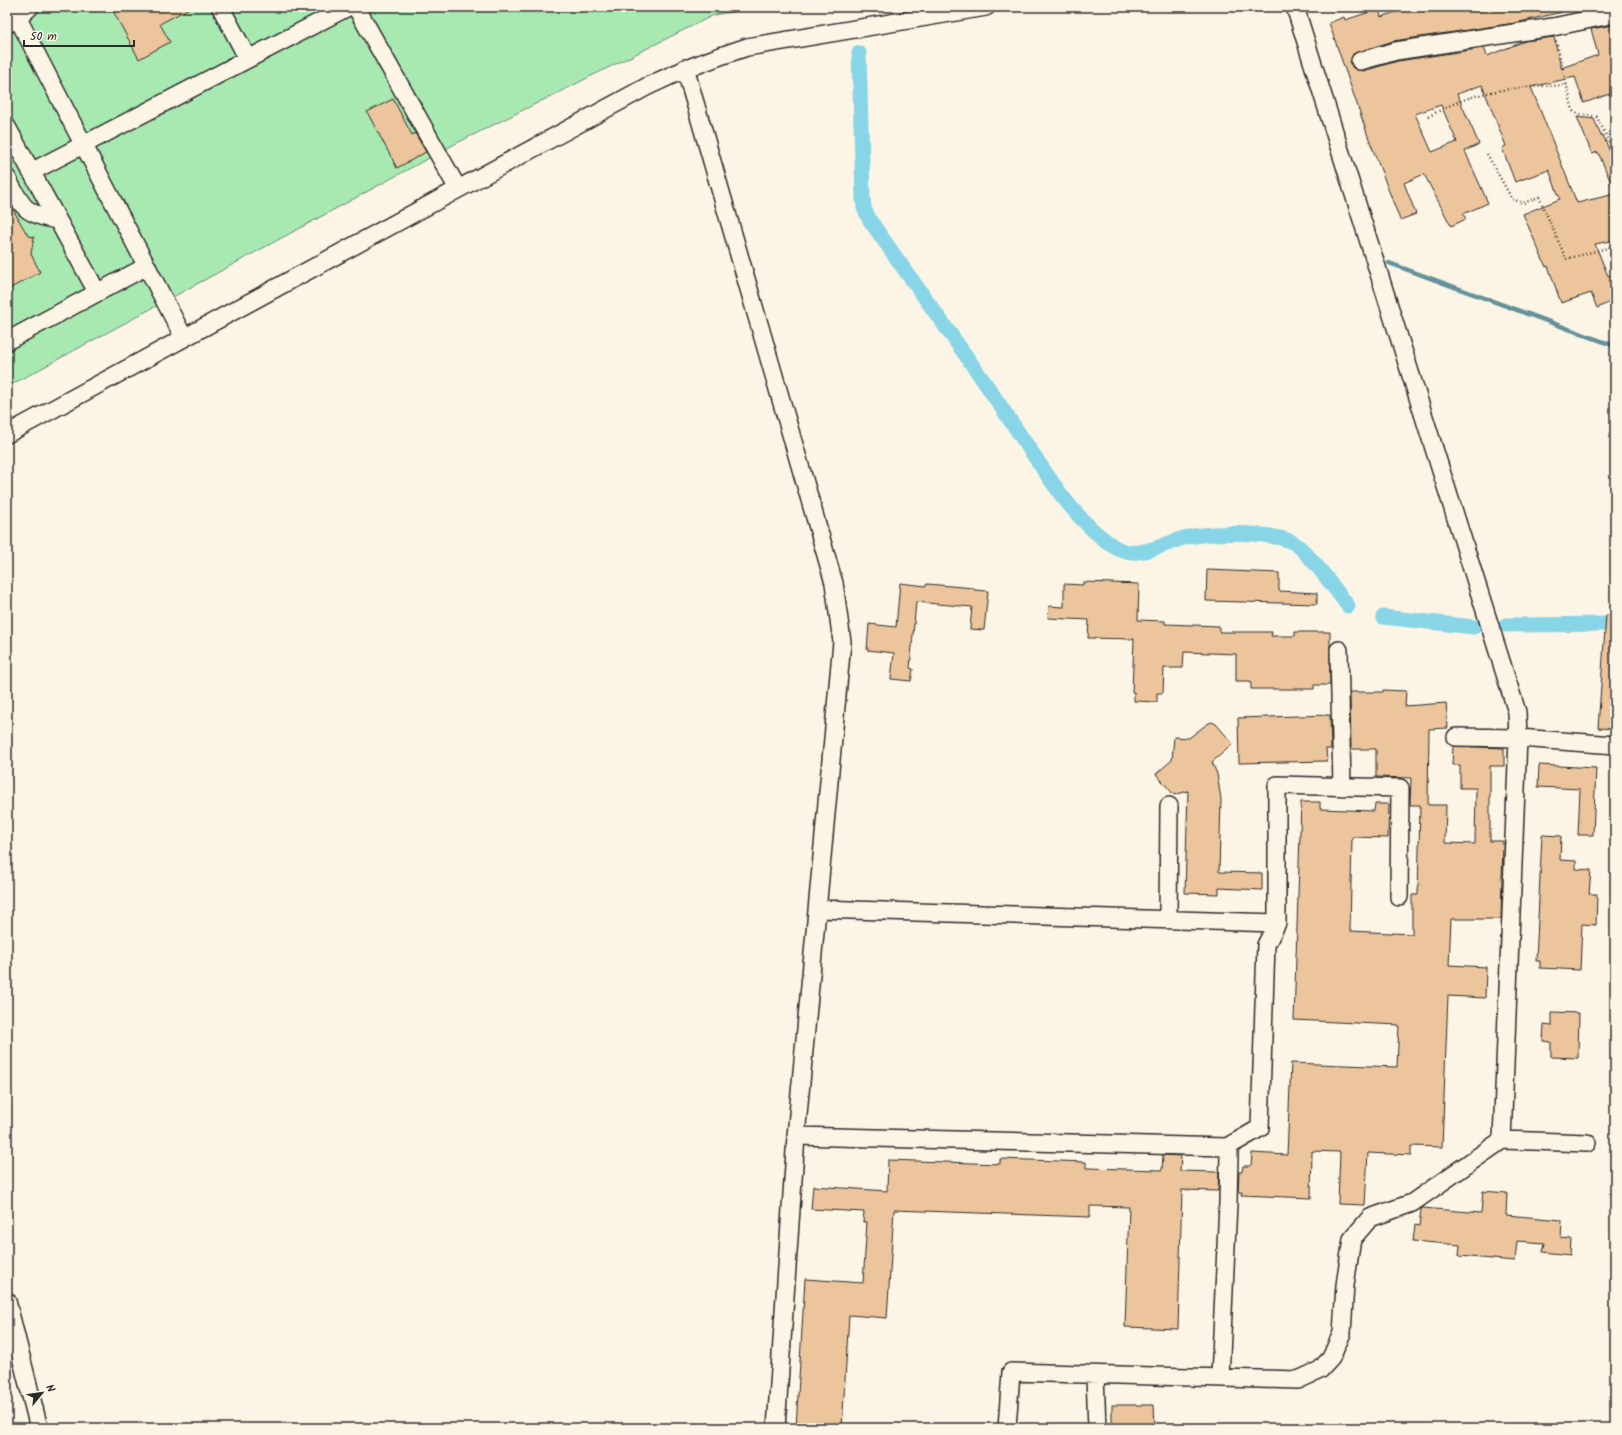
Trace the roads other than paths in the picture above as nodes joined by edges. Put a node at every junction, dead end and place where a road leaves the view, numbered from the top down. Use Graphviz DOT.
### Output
graph roads {
  1 [pos="30,7"];
  2 [pos="348,7"];
  3 [pos="356,7"];
  4 [pos="986,7"];
  5 [pos="1295,7"];
  6 [pos="221,8"];
  7 [pos="1615,14"];
  8 [pos="12,17"];
  9 [pos="248,59"];
  10 [pos="1360,61"];
  11 [pos="685,68"];
  12 [pos="7,127"];
  13 [pos="83,145"];
  14 [pos="31,172"];
  15 [pos="7,178"];
  16 [pos="458,189"];
  17 [pos="57,220"];
  18 [pos="147,266"];
  19 [pos="96,292"];
  20 [pos="184,338"];
  21 [pos="7,341"];
  22 [pos="7,434"];
  23 [pos="1340,650"];
  24 [pos="1456,737"];
  25 [pos="1518,738"];
  26 [pos="1615,745"];
  27 [pos="1342,787"];
  28 [pos="1169,806"];
  29 [pos="1399,897"];
  30 [pos="818,909"];
  31 [pos="1168,919"];
  32 [pos="1277,923"];
  33 [pos="796,1136"];
  34 [pos="1502,1140"];
  35 [pos="1588,1142"];
  36 [pos="1229,1153"];
  37 [pos="7,1301"];
  38 [pos="1095,1375"];
  39 [pos="1220,1378"];
  40 [pos="39,1428"];
  41 [pos="776,1428"];
  42 [pos="1006,1428"];
  43 [pos="1097,1428"];
  1 -- 8 [label="street"];
  2 -- 9 [label="street"];
  3 -- 16 [label="street"];
  4 -- 11 [label="street"];
  5 -- 25 [label="street"];
  6 -- 9 [label="street"];
  7 -- 10 [label="street"];
  8 -- 13 [label="street"];
  9 -- 13 [label="street"];
  11 -- 16 [label="street"];
  11 -- 30 [label="street"];
  12 -- 14 [label="street"];
  13 -- 14 [label="street"];
  13 -- 18 [label="street"];
  14 -- 17 [label="street"];
  15 -- 17 [label="street"];
  16 -- 20 [label="street"];
  17 -- 19 [label="street"];
  18 -- 19 [label="street"];
  18 -- 20 [label="street"];
  19 -- 21 [label="street"];
  20 -- 22 [label="street"];
  23 -- 27 [label="street"];
  24 -- 25 [label="street"];
  25 -- 26 [label="street"];
  25 -- 34 [label="street"];
  27 -- 29 [label="street"];
  27 -- 32 [label="street"];
  28 -- 31 [label="street"];
  30 -- 31 [label="street"];
  30 -- 33 [label="street"];
  31 -- 32 [label="street"];
  32 -- 33 [label="street"];
  33 -- 41 [label="street"];
  34 -- 35 [label="street"];
  34 -- 39 [label="street"];
  36 -- 39 [label="street"];
  37 -- 40 [label="street"];
  38 -- 39 [label="street"];
  38 -- 42 [label="street"];
  38 -- 43 [label="street"];
}
